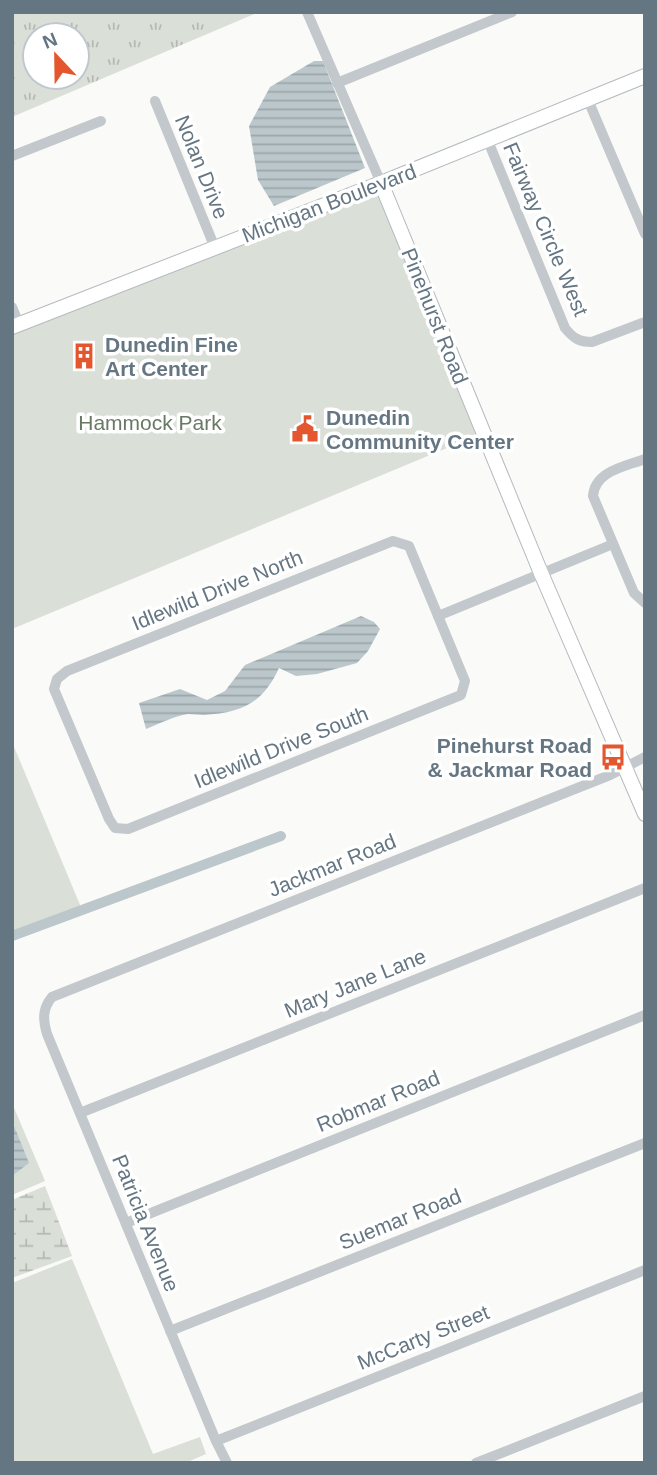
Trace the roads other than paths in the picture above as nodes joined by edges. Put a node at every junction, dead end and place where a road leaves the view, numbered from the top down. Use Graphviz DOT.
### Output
graph roads {
  1 [pos="307,12"];
  2 [pos="512,12"];
  3 [pos="645,76"];
  4 [pos="337,83"];
  5 [pos="588,100"];
  6 [pos="155,101"];
  7 [pos="101,121"];
  8 [pos="488,141"];
  9 [pos="12,156"];
  10 [pos="380,183"];
  11 [pos="645,234"];
  12 [pos="215,248"];
  13 [pos="12,307"];
  14 [pos="645,322"];
  15 [pos="16,326"];
  16 [pos="645,459"];
  17 [pos="613,544"];
  18 [pos="541,573"];
  19 [pos="645,603"];
  20 [pos="438,616"];
  21 [pos="645,757"];
  22 [pos="625,767"];
  23 [pos="645,814"];
  24 [pos="115,828"];
  25 [pos="645,888"];
  26 [pos="52,997"];
  27 [pos="645,1015"];
  28 [pos="80,1114"];
  29 [pos="645,1143"];
  30 [pos="125,1223"];
  31 [pos="645,1270"];
  32 [pos="170,1331"];
  33 [pos="645,1396"];
  34 [pos="216,1441"];
  35 [pos="227,1463"];
  36 [pos="477,1463"];
  1 -- 4 [label="street, Pinehurst Road"];
  2 -- 4 [label="street"];
  3 -- 5 [label="street, Michigan Boulevard"];
  4 -- 10 [label="street, Pinehurst Road"];
  5 -- 8 [label="street, Michigan Boulevard"];
  5 -- 11 [label="street"];
  6 -- 12 [label="street, Nolan Drive"];
  7 -- 9 [label="street"];
  8 -- 10 [label="street, Michigan Boulevard"];
  8 -- 14 [label="street, Fairway Circle West"];
  10 -- 12 [label="street, Michigan Boulevard"];
  10 -- 18 [label="street, Pinehurst Road"];
  12 -- 15 [label="street, Michigan Boulevard"];
  13 -- 15 [label="street"];
  16 -- 17 [label="street"];
  17 -- 18 [label="street"];
  17 -- 19 [label="street"];
  18 -- 20 [label="street"];
  18 -- 22 [label="street, Pinehurst Road"];
  20 -- 24 [label="street, Idlewild Drive South"];
  20 -- 24 [label="street, Idlewild Drive North"];
  21 -- 22 [label="street, Jackmar Road"];
  22 -- 23 [label="street, Pinehurst Road"];
  22 -- 26 [label="street, Jackmar Road"];
  25 -- 28 [label="street, Mary Jane Lane"];
  26 -- 28 [label="street, Patricia Avenue"];
  27 -- 30 [label="street, Robmar Road"];
  28 -- 30 [label="street, Patricia Avenue"];
  29 -- 32 [label="street, Suemar Road"];
  30 -- 32 [label="street, Patricia Avenue"];
  31 -- 34 [label="street, McCarty Street"];
  32 -- 34 [label="street, Patricia Avenue"];
  33 -- 36 [label="street"];
  34 -- 35 [label="street, Patricia Avenue"];
}
